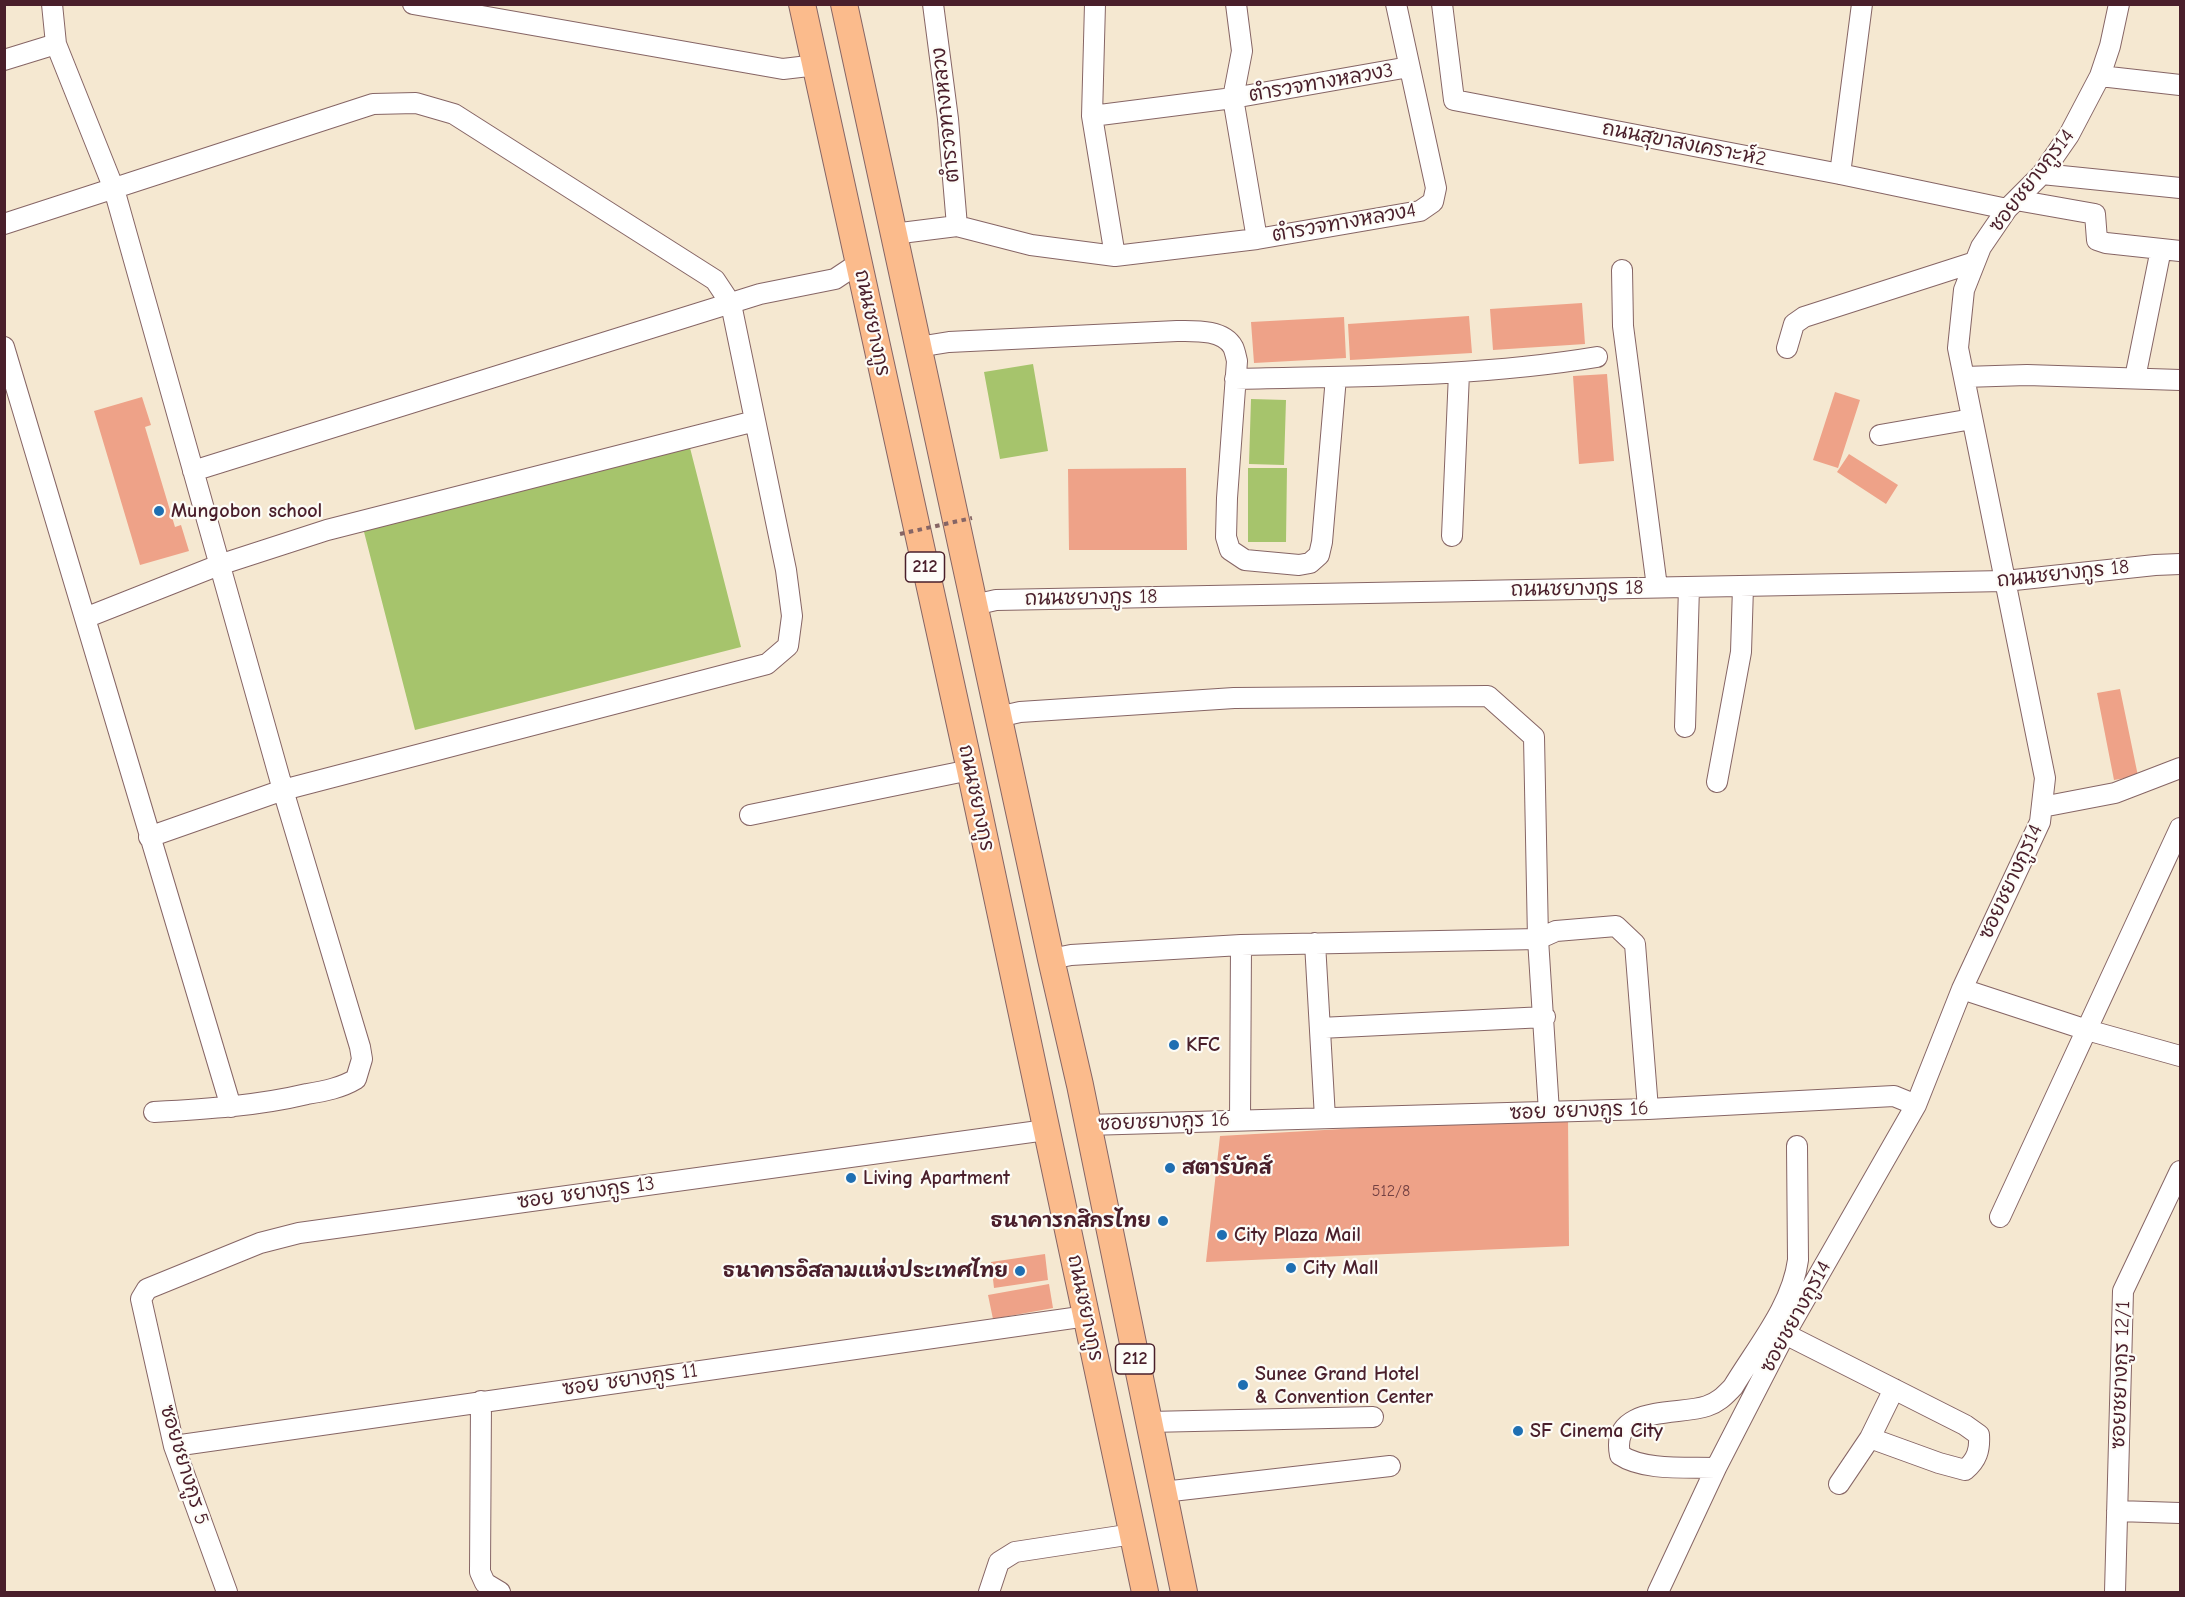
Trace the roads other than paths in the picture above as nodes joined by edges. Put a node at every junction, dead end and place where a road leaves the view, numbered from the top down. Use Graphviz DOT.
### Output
graph roads {
  1 [pos="51,4"];
  2 [pos="413,4"];
  3 [pos="802,4"];
  4 [pos="844,4"];
  5 [pos="933,4"];
  6 [pos="1095,4"];
  7 [pos="1236,4"];
  8 [pos="1396,4"];
  9 [pos="1442,4"];
  10 [pos="1862,4"];
  11 [pos="2119,4"];
  12 [pos="56,44"];
  13 [pos="4,60"];
  14 [pos="817,65"];
  15 [pos="1409,67"];
  16 [pos="2100,76"];
  17 [pos="2181,85"];
  18 [pos="1233,98"];
  19 [pos="1092,116"];
  20 [pos="1840,174"];
  21 [pos="2042,174"];
  22 [pos="2181,188"];
  23 [pos="114,189"];
  24 [pos="2011,205"];
  25 [pos="4,225"];
  26 [pos="957,225"];
  27 [pos="1257,239"];
  28 [pos="895,244"];
  29 [pos="2161,249"];
  30 [pos="2181,251"];
  31 [pos="1115,256"];
  32 [pos="1976,262"];
  33 [pos="859,263"];
  34 [pos="1622,270"];
  35 [pos="731,304"];
  36 [pos="4,347"];
  37 [pos="918,347"];
  38 [pos="1787,348"];
  39 [pos="1597,357"];
  40 [pos="1459,373"];
  41 [pos="1336,377"];
  42 [pos="1964,377"];
  43 [pos="2135,378"];
  44 [pos="1235,379"];
  45 [pos="2181,380"];
  46 [pos="1972,419"];
  47 [pos="755,421"];
  48 [pos="1880,435"];
  49 [pos="193,471"];
  50 [pos="1452,536"];
  51 [pos="2181,564"];
  52 [pos="219,566"];
  53 [pos="2005,582"];
  54 [pos="1657,587"];
  55 [pos="1689,587"];
  56 [pos="1743,587"];
  57 [pos="974,605"];
  58 [pos="85,618"];
  59 [pos="998,717"];
  60 [pos="1685,727"];
  61 [pos="2181,768"];
  62 [pos="970,770"];
  63 [pos="1717,782"];
  64 [pos="283,790"];
  65 [pos="2042,807"];
  66 [pos="750,815"];
  67 [pos="2181,828"];
  68 [pos="149,837"];
  69 [pos="1538,939"];
  70 [pos="1315,943"];
  71 [pos="1242,945"];
  72 [pos="1051,959"];
  73 [pos="1962,989"];
  74 [pos="1545,1017"];
  75 [pos="1320,1028"];
  76 [pos="2087,1030"];
  77 [pos="2181,1056"];
  78 [pos="1916,1105"];
  79 [pos="231,1107"];
  80 [pos="1648,1109"];
  81 [pos="154,1112"];
  82 [pos="1549,1112"];
  83 [pos="1325,1118"];
  84 [pos="1240,1120"];
  85 [pos="1087,1125"];
  86 [pos="1046,1130"];
  87 [pos="1797,1146"];
  88 [pos="2181,1171"];
  89 [pos="2000,1217"];
  90 [pos="141,1299"];
  91 [pos="1087,1316"];
  92 [pos="1785,1334"];
  93 [pos="1894,1389"];
  94 [pos="481,1401"];
  95 [pos="1373,1417"];
  96 [pos="1149,1422"];
  97 [pos="1870,1438"];
  98 [pos="174,1446"];
  99 [pos="1390,1466"];
  100 [pos="1716,1468"];
  101 [pos="1839,1484"];
  102 [pos="1163,1492"];
  103 [pos="2117,1511"];
  104 [pos="2181,1513"];
  105 [pos="1133,1534"];
  106 [pos="227,1593"];
  107 [pos="500,1593"];
  108 [pos="989,1593"];
  109 [pos="1145,1593"];
  110 [pos="1184,1593"];
  111 [pos="1658,1593"];
  112 [pos="2115,1593"];
  1 -- 12 [label="street"];
  2 -- 14 [label="street"];
  3 -- 14 [label="main road, ถนนชยางกูร / 212"];
  4 -- 28 [label="main road, ถนนชยางกูร / 212"];
  5 -- 26 [label="street, ตำรวจทางหลวง"];
  6 -- 19 [label="street"];
  7 -- 18 [label="street"];
  8 -- 15 [label="street"];
  9 -- 20 [label="street, ถนนสุขาสงเคราะห์2"];
  10 -- 20 [label="street"];
  11 -- 16 [label="street, ซอยชยางกูร14"];
  12 -- 13 [label="street"];
  12 -- 23 [label="street"];
  14 -- 33 [label="main road, ถนนชยางกูร / 212"];
  15 -- 18 [label="street, ตำรวจทางหลวง3"];
  15 -- 27 [label="street, ตำรวจทางหลวง4"];
  16 -- 17 [label="street"];
  16 -- 21 [label="street, ซอยชยางกูร14"];
  18 -- 19 [label="street"];
  18 -- 27 [label="street, ตำรวจทางหลวง4"];
  19 -- 31 [label="street"];
  20 -- 24 [label="street, ถนนสุขาสงเคราะห์2"];
  21 -- 22 [label="street"];
  21 -- 24 [label="street, ซอยชยางกูร14"];
  23 -- 25 [label="street"];
  23 -- 35 [label="street"];
  23 -- 49 [label="street"];
  24 -- 29 [label="street, ถนนสุขาสงเคราะห์2"];
  24 -- 32 [label="street, ซอยชยางกูร14"];
  26 -- 28 [label="street"];
  26 -- 31 [label="street"];
  27 -- 31 [label="street"];
  28 -- 33 [label="main road"];
  28 -- 37 [label="main road, ถนนชยางกูร / 212"];
  29 -- 30 [label="street"];
  29 -- 43 [label="street"];
  32 -- 38 [label="street"];
  32 -- 42 [label="street, ซอยชยางกูร14"];
  33 -- 35 [label="street"];
  33 -- 62 [label="main road, ถนนชยางกูร / 212"];
  34 -- 54 [label="street"];
  35 -- 47 [label="street"];
  35 -- 49 [label="street"];
  36 -- 58 [label="street"];
  37 -- 44 [label="street"];
  37 -- 57 [label="main road, ถนนชยางกูร / 212"];
  39 -- 40 [label="street"];
  40 -- 41 [label="street"];
  40 -- 50 [label="street"];
  41 -- 44 [label="street"];
  41 -- 44 [label="street"];
  42 -- 43 [label="street"];
  42 -- 46 [label="street, ซอยชยางกูร14"];
  43 -- 45 [label="street"];
  46 -- 48 [label="street"];
  46 -- 53 [label="street, ซอยชยางกูร14"];
  47 -- 52 [label="street"];
  47 -- 64 [label="street"];
  49 -- 52 [label="street"];
  51 -- 53 [label="street, ถนนชยางกูร 18"];
  52 -- 58 [label="street"];
  52 -- 64 [label="street"];
  53 -- 56 [label="street, ถนนชยางกูร 18"];
  53 -- 65 [label="street, ซอยชยางกูร14"];
  54 -- 55 [label="street, ถนนชยางกูร 18"];
  54 -- 57 [label="street, ถนนชยางกูร 18"];
  55 -- 56 [label="street, ถนนชยางกูร 18"];
  55 -- 60 [label="street"];
  56 -- 63 [label="street"];
  57 -- 59 [label="main road, ถนนชยางกูร / 212"];
  58 -- 68 [label="street"];
  59 -- 69 [label="street"];
  59 -- 72 [label="main road, ถนนชยางกูร / 212"];
  61 -- 65 [label="street"];
  62 -- 66 [label="street"];
  62 -- 86 [label="main road, ถนนชยางกูร / 212"];
  64 -- 68 [label="street"];
  64 -- 79 [label="street"];
  65 -- 73 [label="street, ซอยชยางกูร14"];
  67 -- 76 [label="street"];
  68 -- 79 [label="street"];
  69 -- 70 [label="street"];
  69 -- 74 [label="street"];
  69 -- 80 [label="street"];
  70 -- 71 [label="street"];
  70 -- 75 [label="street"];
  71 -- 72 [label="street"];
  71 -- 84 [label="street"];
  72 -- 85 [label="main road, ถนนชยางกูร / 212"];
  73 -- 76 [label="street"];
  73 -- 78 [label="street, ซอยชยางกูร14"];
  74 -- 75 [label="street"];
  74 -- 82 [label="street"];
  75 -- 83 [label="street"];
  76 -- 77 [label="street"];
  76 -- 89 [label="street"];
  78 -- 80 [label="street, ซอย ชยางกูร 16"];
  78 -- 92 [label="street, ซอยชยางกูร14"];
  79 -- 81 [label="street"];
  80 -- 82 [label="street, ซอย ชยางกูร 16"];
  82 -- 83 [label="street, ซอย ชยางกูร 16"];
  83 -- 84 [label="street, ซอย ชยางกูร 16"];
  84 -- 85 [label="street, ซอยชยางกูร 16"];
  85 -- 86 [label="main road"];
  85 -- 96 [label="main road, ถนนชยางกูร / 212"];
  86 -- 90 [label="street, ซอย ชยางกูร 13"];
  86 -- 91 [label="main road, ถนนชยางกูร / 212"];
  87 -- 100 [label="street"];
  88 -- 103 [label="street, ซอยชยางกูร 12/1"];
  90 -- 98 [label="street, ซอยชยางกูร 5"];
  91 -- 94 [label="street, ซอย ชยางกูร 11"];
  91 -- 105 [label="main road, ถนนชยางกูร / 212"];
  92 -- 93 [label="street"];
  92 -- 100 [label="street, ซอยชยางกูร14"];
  93 -- 97 [label="street"];
  93 -- 97 [label="street"];
  94 -- 98 [label="street, ซอย ชยางกูร 11"];
  94 -- 107 [label="street"];
  95 -- 96 [label="street"];
  96 -- 102 [label="main road, ถนนชยางกูร / 212"];
  97 -- 101 [label="street"];
  98 -- 106 [label="street, ซอยชยางกูร 5"];
  99 -- 102 [label="street"];
  100 -- 111 [label="street, ซอยชยางกูร14"];
  102 -- 110 [label="main road, ถนนชยางกูร / 212"];
  103 -- 104 [label="street"];
  103 -- 112 [label="street, ซอยชยางกูร 12/1"];
  105 -- 108 [label="street"];
  105 -- 109 [label="main road, ถนนชยางกูร / 212"];
}
